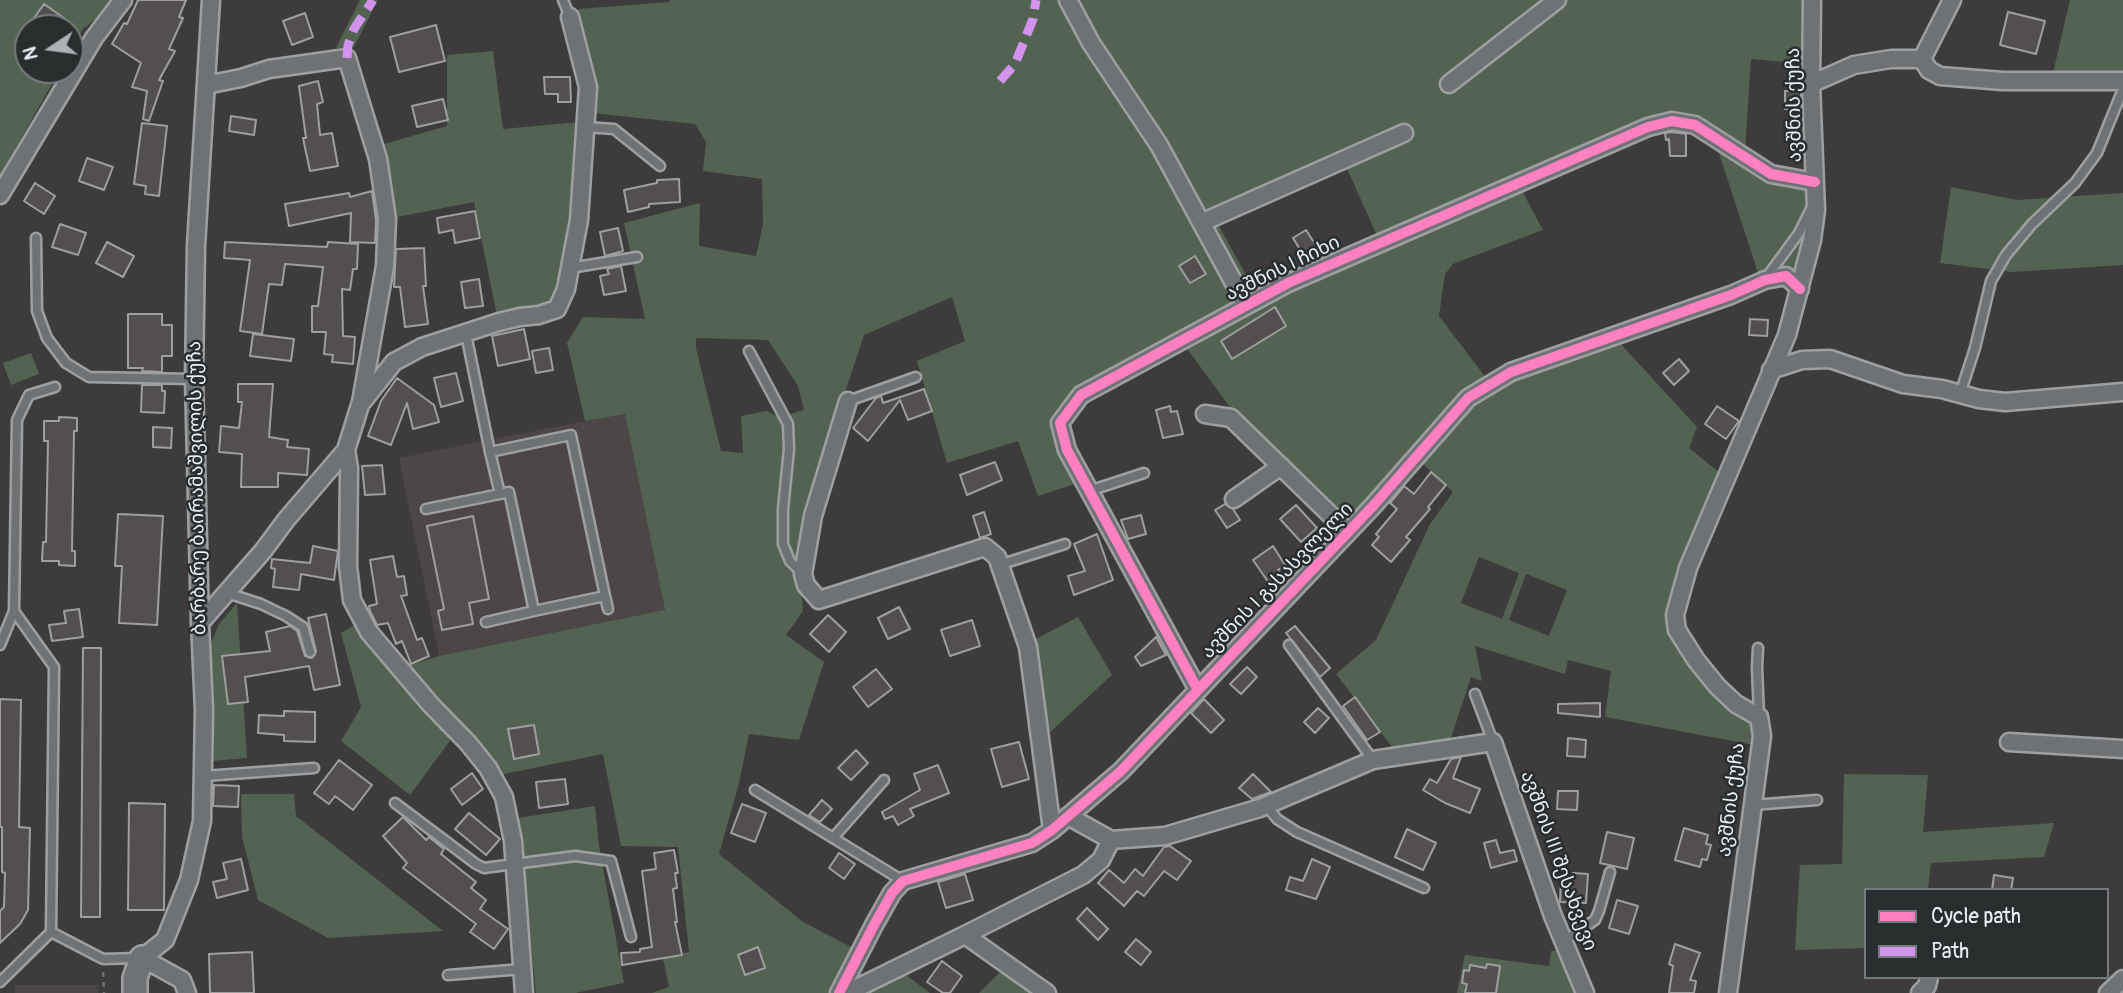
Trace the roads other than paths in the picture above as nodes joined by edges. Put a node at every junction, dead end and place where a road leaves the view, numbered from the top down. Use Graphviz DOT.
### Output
graph roads {
  1 [pos="123,0"];
  2 [pos="211,0"];
  3 [pos="563,0"];
  4 [pos="1068,0"];
  5 [pos="1557,0"];
  6 [pos="1812,0"];
  7 [pos="1952,0"];
  8 [pos="570,17"];
  9 [pos="1922,59"];
  10 [pos="2123,81"];
  11 [pos="1449,84"];
  12 [pos="1811,84"];
  13 [pos="206,85"];
  14 [pos="2123,89"];
  15 [pos="585,127"];
  16 [pos="1404,134"];
  17 [pos="660,166"];
  18 [pos="1815,182"];
  19 [pos="0,195"];
  20 [pos="1815,200"];
  21 [pos="1203,222"];
  22 [pos="36,238"];
  23 [pos="638,257"];
  24 [pos="570,268"];
  25 [pos="1765,280"];
  26 [pos="1800,289"];
  27 [pos="1246,305"];
  28 [pos="466,334"];
  29 [pos="749,351"];
  30 [pos="1772,370"];
  31 [pos="916,377"];
  32 [pos="194,379"];
  33 [pos="55,387"];
  34 [pos="2123,392"];
  35 [pos="1961,394"];
  36 [pos="848,401"];
  37 [pos="361,402"];
  38 [pos="1205,414"];
  39 [pos="346,450"];
  40 [pos="490,452"];
  41 [pos="1281,466"];
  42 [pos="1144,472"];
  43 [pos="1089,491"];
  44 [pos="500,494"];
  45 [pos="1234,499"];
  46 [pos="426,509"];
  47 [pos="1348,532"];
  48 [pos="1065,544"];
  49 [pos="999,565"];
  50 [pos="803,574"];
  51 [pos="227,593"];
  52 [pos="605,596"];
  53 [pos="608,609"];
  54 [pos="14,611"];
  55 [pos="534,611"];
  56 [pos="486,622"];
  57 [pos="200,623"];
  58 [pos="0,645"];
  59 [pos="1289,645"];
  60 [pos="1758,648"];
  61 [pos="310,652"];
  62 [pos="1198,690"];
  63 [pos="1475,694"];
  64 [pos="1759,717"];
  65 [pos="1493,742"];
  66 [pos="2009,742"];
  67 [pos="2123,749"];
  68 [pos="1373,760"];
  69 [pos="313,768"];
  70 [pos="204,776"];
  71 [pos="884,780"];
  72 [pos="755,790"];
  73 [pos="1817,800"];
  74 [pos="395,803"];
  75 [pos="1753,804"];
  76 [pos="1266,805"];
  77 [pos="1068,816"];
  78 [pos="1052,830"];
  79 [pos="833,838"];
  80 [pos="1111,840"];
  81 [pos="515,866"];
  82 [pos="1610,872"];
  83 [pos="903,881"];
  84 [pos="1424,888"];
  85 [pos="51,932"];
  86 [pos="965,935"];
  87 [pos="631,937"];
  88 [pos="1564,941"];
  89 [pos="142,958"];
  90 [pos="523,970"];
  91 [pos="448,975"];
  92 [pos="2123,979"];
  93 [pos="0,982"];
  94 [pos="135,993"];
  95 [pos="187,993"];
  96 [pos="524,993"];
  97 [pos="839,993"];
  98 [pos="847,993"];
  99 [pos="1047,993"];
  100 [pos="1584,993"];
  101 [pos="1728,993"];
  102 [pos="2108,993"];
  1 -- 19 [label="street"];
  2 -- 13 [label="street, ბარბარე ბაირამაშვილის ქუჩა"];
  3 -- 8 [label="lane"];
  4 -- 21 [label="street"];
  5 -- 11 [label="street"];
  6 -- 12 [label="street, ავშნის ქუჩა"];
  7 -- 9 [label="street"];
  8 -- 15 [label="street"];
  9 -- 10 [label="street"];
  9 -- 12 [label="street"];
  12 -- 18 [label="street, ავშნის ქუჩა"];
  13 -- 32 [label="street, ბარბარე ბაირამაშვილის ქუჩა"];
  13 -- 37 [label="street"];
  14 -- 35 [label="lane"];
  15 -- 17 [label="lane"];
  15 -- 24 [label="street"];
  16 -- 21 [label="street"];
  18 -- 20 [label="street, ავშნის ქუჩა"];
  18 -- 27 [label="street, ავშნის I ჩიხი"];
  20 -- 25 [label="lane"];
  20 -- 26 [label="street, ავშნის ქუჩა"];
  21 -- 27 [label="street"];
  22 -- 32 [label="lane"];
  23 -- 24 [label="lane"];
  24 -- 28 [label="street"];
  25 -- 26 [label="street"];
  25 -- 47 [label="street, ავშნის I გასასვლელი"];
  26 -- 30 [label="street, ავშნის ქუჩა"];
  27 -- 43 [label="street, ავშნის I ჩიხი"];
  28 -- 37 [label="street"];
  28 -- 40 [label="lane"];
  29 -- 50 [label="lane"];
  30 -- 35 [label="street"];
  30 -- 64 [label="street, ავშნის ქუჩა"];
  31 -- 36 [label="lane"];
  32 -- 57 [label="street, ბარბარე ბაირამაშვილის ქუჩა"];
  33 -- 54 [label="lane"];
  34 -- 35 [label="street"];
  36 -- 50 [label="street"];
  37 -- 39 [label="street"];
  38 -- 41 [label="street"];
  39 -- 51 [label="street"];
  39 -- 81 [label="street"];
  40 -- 44 [label="lane"];
  40 -- 52 [label="lane"];
  41 -- 45 [label="street"];
  41 -- 47 [label="street"];
  42 -- 43 [label="lane"];
  43 -- 62 [label="street, ავშნის I ჩიხი"];
  44 -- 46 [label="lane"];
  44 -- 55 [label="lane"];
  47 -- 62 [label="street, ავშნის I გასასვლელი"];
  48 -- 49 [label="lane"];
  49 -- 50 [label="street"];
  49 -- 78 [label="street"];
  51 -- 57 [label="street"];
  51 -- 61 [label="lane"];
  52 -- 53 [label="lane"];
  52 -- 55 [label="lane"];
  54 -- 58 [label="lane"];
  54 -- 85 [label="lane"];
  55 -- 56 [label="lane"];
  57 -- 70 [label="street, ბარბარე ბაირამაშვილის ქუჩა"];
  59 -- 68 [label="lane"];
  60 -- 64 [label="lane"];
  62 -- 77 [label="street, ავშნის I გასასვლელი"];
  63 -- 65 [label="lane, ავშნის III შესახვევი"];
  64 -- 75 [label="street, ავშნის ქუჩა"];
  65 -- 68 [label="street"];
  65 -- 88 [label="street, ავშნის III შესახვევი"];
  66 -- 67 [label="street"];
  68 -- 76 [label="street"];
  69 -- 70 [label="lane"];
  70 -- 89 [label="street, ბარბარე ბაირამაშვილის ქუჩა"];
  71 -- 79 [label="lane"];
  72 -- 79 [label="lane"];
  73 -- 75 [label="lane"];
  74 -- 81 [label="lane"];
  75 -- 101 [label="street, ავშნის ქუჩა"];
  76 -- 80 [label="street"];
  76 -- 84 [label="lane"];
  77 -- 78 [label="street, ავშნის I გასასვლელი"];
  77 -- 80 [label="street"];
  78 -- 83 [label="street, ავშნის I გასასვლელი"];
  79 -- 83 [label="lane"];
  80 -- 86 [label="street"];
  81 -- 87 [label="lane"];
  81 -- 90 [label="street"];
  82 -- 88 [label="lane"];
  83 -- 97 [label="street"];
  85 -- 89 [label="lane"];
  85 -- 93 [label="lane"];
  86 -- 98 [label="street"];
  86 -- 99 [label="street"];
  88 -- 100 [label="street, ავშნის III შესახვევი"];
  89 -- 94 [label="street"];
  89 -- 95 [label="street"];
  90 -- 91 [label="lane"];
  90 -- 96 [label="street"];
  92 -- 102 [label="street"];
}
